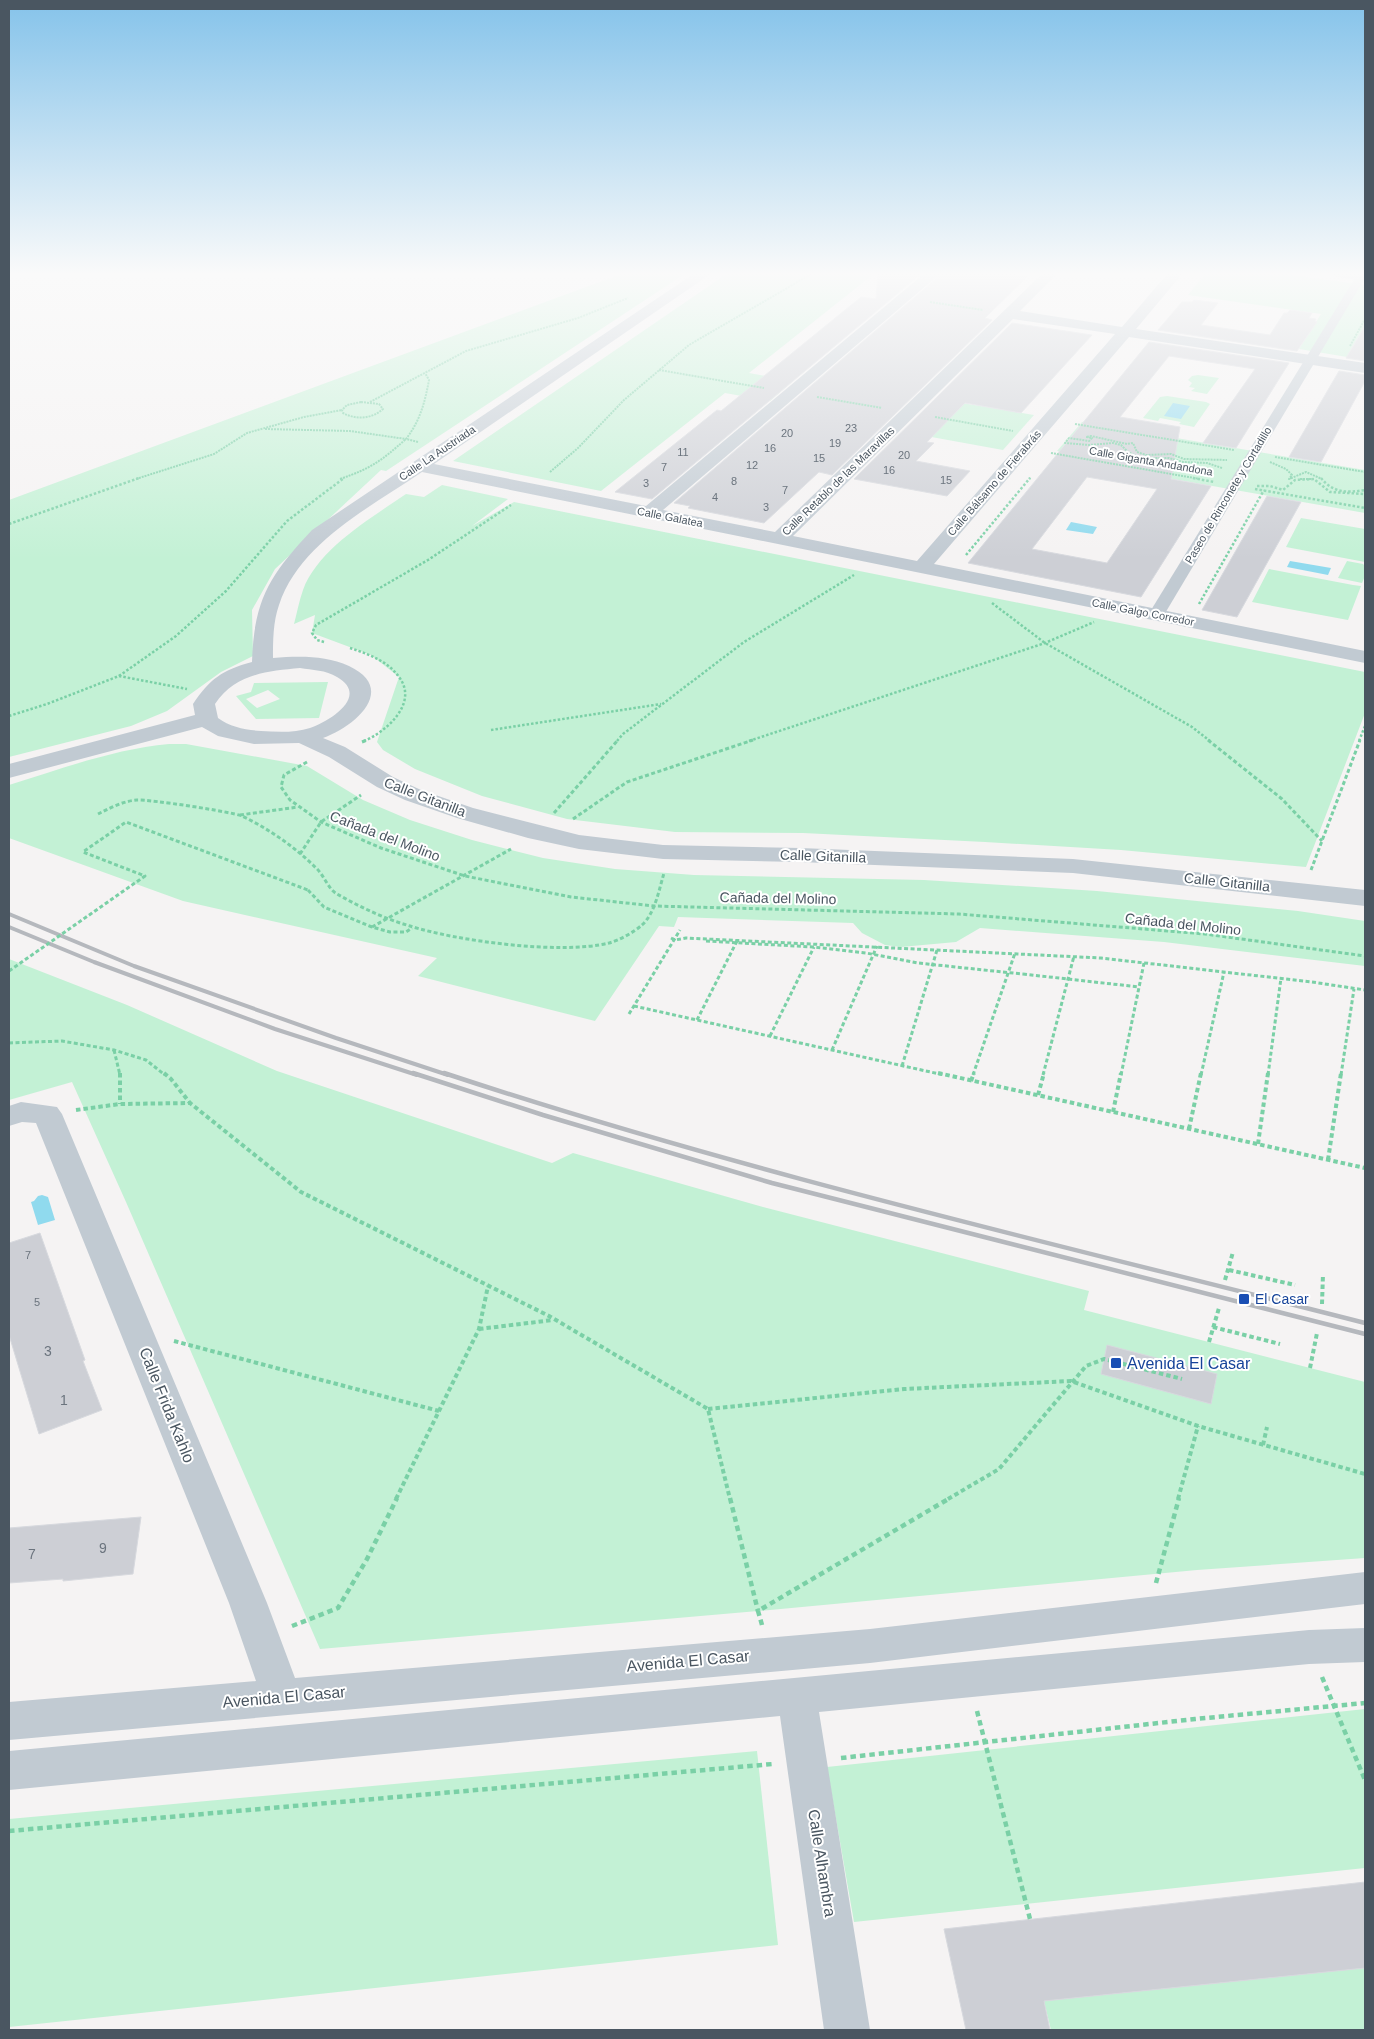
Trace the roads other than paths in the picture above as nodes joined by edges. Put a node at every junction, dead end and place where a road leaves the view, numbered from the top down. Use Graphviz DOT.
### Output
graph roads {
  1 [pos="564,368"];
  2 [pos="821,368"];
  3 [pos="955,368"];
  4 [pos="1093,368"];
  5 [pos="1305,368"];
  6 [pos="418,466"];
  7 [pos="649,513"];
  8 [pos="779,539"];
  9 [pos="921,568"];
  10 [pos="1159,609"];
  11 [pos="1365,657"];
  12 [pos="262,665"];
  13 [pos="207,719"];
  14 [pos="301,736"];
  15 [pos="9,771"];
  16 [pos="1365,898"];
  17 [pos="9,1116"];
  18 [pos="1365,1588"];
  19 [pos="1365,1645"];
  20 [pos="797,1696"];
  21 [pos="282,1697"];
  22 [pos="9,1721"];
  23 [pos="9,1771"];
  24 [pos="847,2030"];
  1 -- 6 [label="street, Calle La Austriada"];
  2 -- 7 [label="street"];
  3 -- 8 [label="street, Calle Retablo de las Maravillas"];
  4 -- 9 [label="street, Calle Bálsamo de Fierabrás"];
  5 -- 10 [label="street, Paseo de Rinconete y Cortadillo"];
  6 -- 7 [label="street, Calle Galatea"];
  6 -- 12 [label="street, Calle La Austriada"];
  7 -- 8 [label="street, Calle Galatea"];
  8 -- 9 [label="street, Calle Galatea"];
  9 -- 10 [label="street, Calle Galgo Corredor"];
  10 -- 11 [label="street, Calle Galgo Corredor"];
  12 -- 13 [label="street"];
  12 -- 14 [label="street"];
  13 -- 14 [label="street"];
  13 -- 15 [label="street"];
  14 -- 16 [label="street, Calle Gitanilla"];
  17 -- 21 [label="street, Calle Frida Kahlo"];
  18 -- 21 [label="street, Avenida El Casar"];
  19 -- 20 [label="street"];
  20 -- 23 [label="street"];
  20 -- 24 [label="street, Calle Alhambra"];
  21 -- 22 [label="street, Avenida El Casar"];
}
